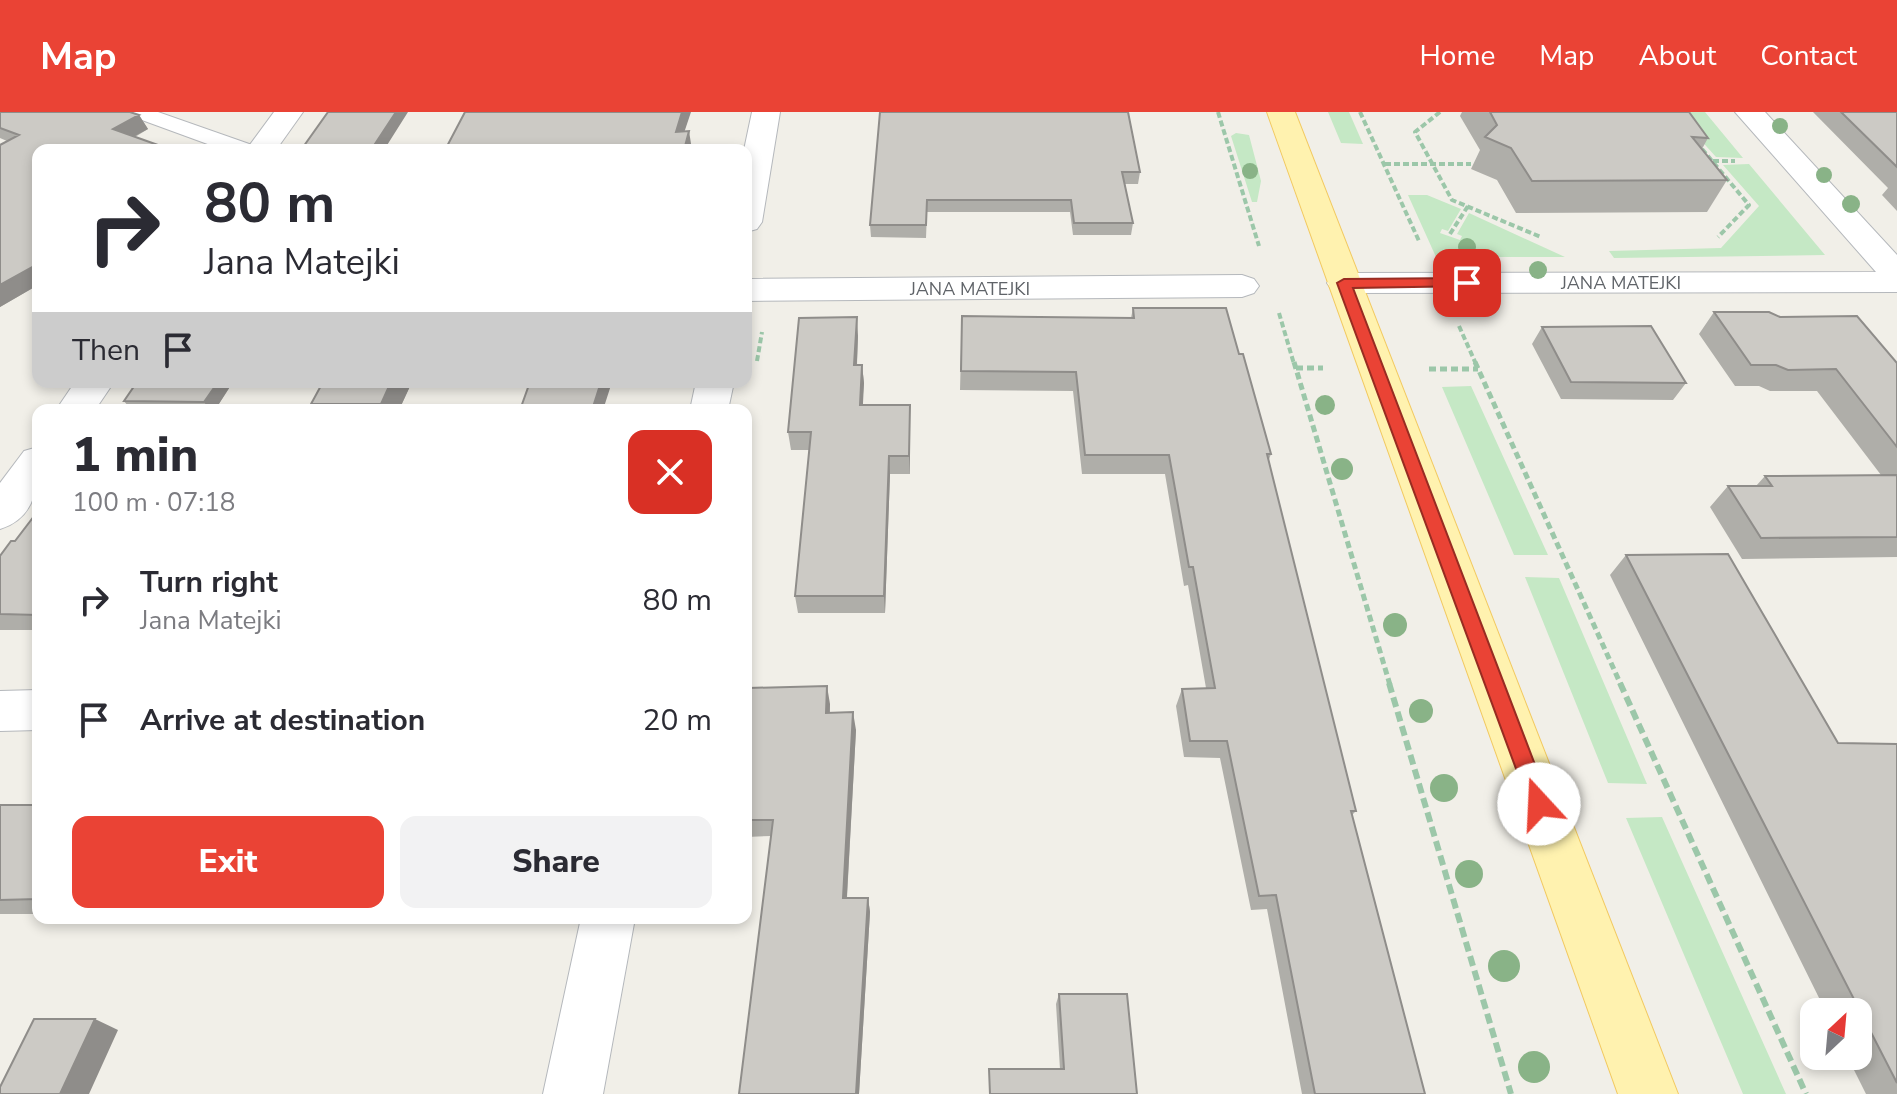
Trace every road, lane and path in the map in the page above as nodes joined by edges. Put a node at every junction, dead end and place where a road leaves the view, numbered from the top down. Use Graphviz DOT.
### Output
graph roads {
  1 [pos="138,112"];
  2 [pos="289,112"];
  3 [pos="766,112"];
  4 [pos="1218,112"];
  5 [pos="1281,112"];
  6 [pos="1360,112"];
  7 [pos="1440,112"];
  8 [pos="1749,112"];
  9 [pos="1695,141"];
  10 [pos="227,144"];
  11 [pos="265,144"];
  12 [pos="1385,164"];
  13 [pos="1432,164"];
  14 [pos="1471,164"];
  15 [pos="752,189"];
  16 [pos="1468,206"];
  17 [pos="1450,234"];
  18 [pos="1549,240"];
  19 [pos="1710,245"];
  20 [pos="1262,255"];
  21 [pos="1889,280"];
  22 [pos="1344,283"];
  23 [pos="1439,283"];
  24 [pos="1242,286"];
  25 [pos="752,290"];
  26 [pos="1276,303"];
  27 [pos="1897,309"];
  28 [pos="32,469"];
  29 [pos="0,514"];
  30 [pos="32,710"];
  31 [pos="0,711"];
  32 [pos="607,924"];
  33 [pos="573,1094"];
  34 [pos="1511,1094"];
  35 [pos="1648,1094"];
  36 [pos="1806,1094"];
  1 -- 10 [label="lane"];
  2 -- 11 [label="street"];
  3 -- 15 [label="street"];
  4 -- 20 [label="path"];
  5 -- 22 [label="main road"];
  6 -- 12 [label="path"];
  7 -- 13 [label="path"];
  8 -- 21 [label="street"];
  9 -- 19 [label="path"];
  12 -- 13 [label="path"];
  12 -- 23 [label="path"];
  13 -- 14 [label="path"];
  13 -- 16 [label="path"];
  16 -- 17 [label="path"];
  16 -- 18 [label="path"];
  21 -- 23 [label="street, JANA MATEJKI"];
  21 -- 27 [label="street"];
  22 -- 23 [label="street, JANA MATEJKI"];
  22 -- 35 [label="main road"];
  23 -- 36 [label="path"];
  24 -- 25 [label="street, JANA MATEJKI"];
  26 -- 34 [label="path"];
  28 -- 29 [label="street"];
  30 -- 31 [label="street"];
  32 -- 33 [label="street"];
}
